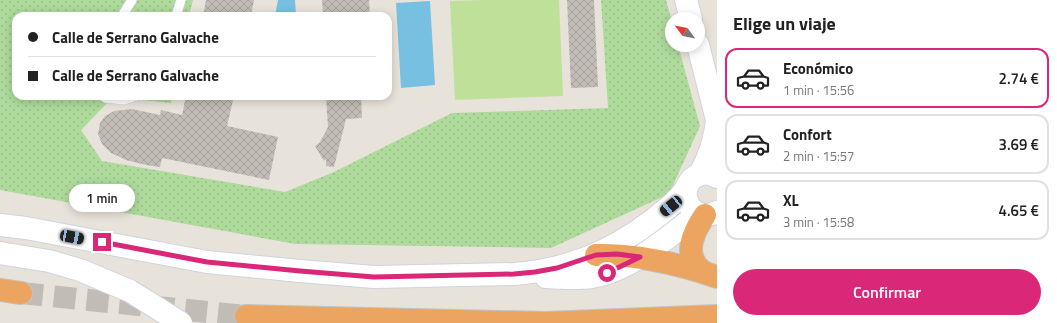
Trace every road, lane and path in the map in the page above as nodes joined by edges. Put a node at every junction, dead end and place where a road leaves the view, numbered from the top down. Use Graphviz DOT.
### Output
graph roads {
  1 [pos="132,0"];
  2 [pos="181,0"];
  3 [pos="686,0"];
  4 [pos="124,12"];
  5 [pos="177,12"];
  6 [pos="689,12"];
  7 [pos="700,52"];
  8 [pos="717,120"];
  9 [pos="701,180"];
  10 [pos="709,215"];
  11 [pos="0,225"];
  12 [pos="0,253"];
  13 [pos="596,255"];
  14 [pos="640,257"];
  15 [pos="514,274"];
  16 [pos="711,274"];
  17 [pos="246,316"];
  18 [pos="717,316"];
  19 [pos="181,323"];
  1 -- 4 [label="lane"];
  2 -- 5 [label="lane"];
  3 -- 6 [label="street"];
  7 -- 8 [label="street"];
  8 -- 9 [label="street"];
  9 -- 10 [label="street"];
  9 -- 13 [label="street"];
  10 -- 14 [label="street"];
  10 -- 16 [label="highway"];
  11 -- 15 [label="street"];
  12 -- 19 [label="street, bridge"];
  13 -- 14 [label="highway"];
  13 -- 15 [label="street"];
  14 -- 15 [label="street"];
  14 -- 16 [label="highway"];
  17 -- 18 [label="highway"];
}
